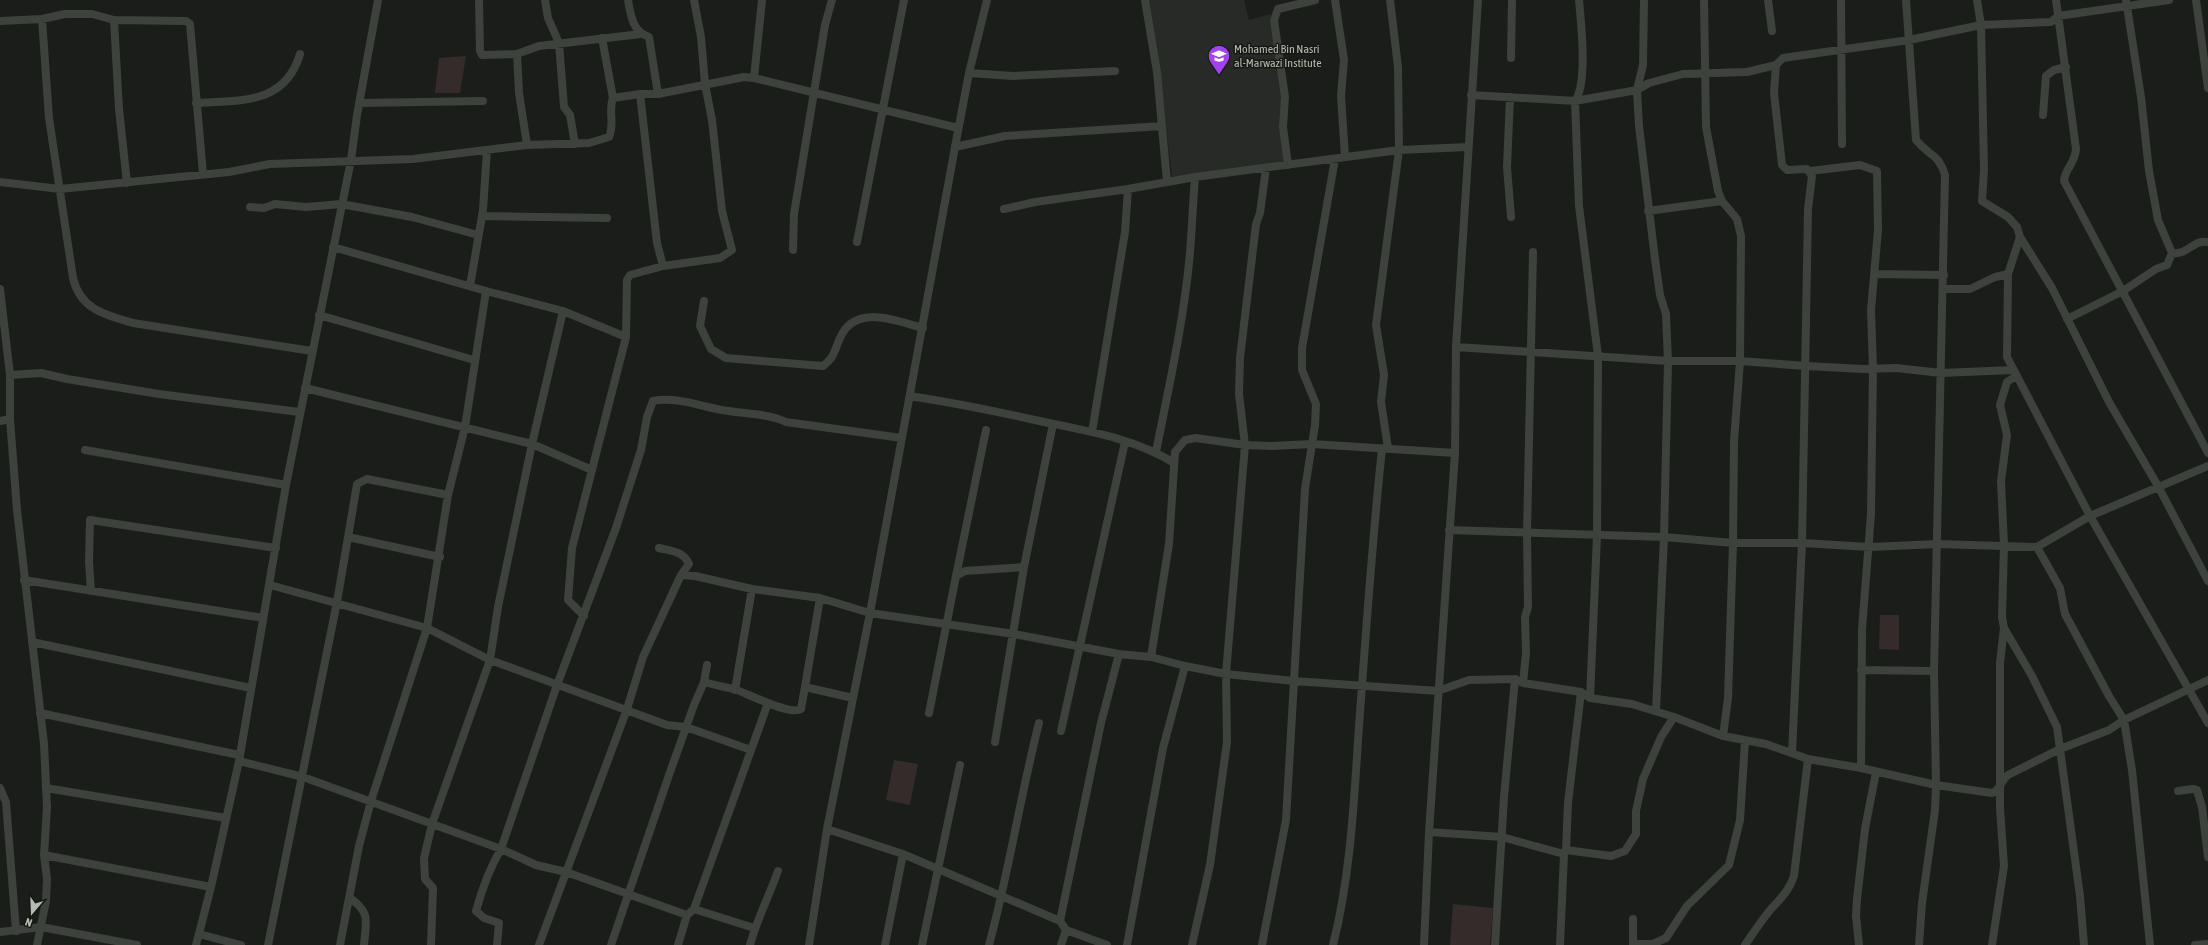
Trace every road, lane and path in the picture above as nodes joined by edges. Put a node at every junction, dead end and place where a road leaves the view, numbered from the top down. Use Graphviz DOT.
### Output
graph roads {
  1 [pos="378,0"];
  2 [pos="479,0"];
  3 [pos="545,0"];
  4 [pos="628,0"];
  5 [pos="694,0"];
  6 [pos="762,0"];
  7 [pos="832,0"];
  8 [pos="904,0"];
  9 [pos="987,0"];
  10 [pos="1145,0"];
  11 [pos="1315,0"];
  12 [pos="1334,0"];
  13 [pos="1390,0"];
  14 [pos="1478,0"];
  15 [pos="1512,0"];
  16 [pos="1579,0"];
  17 [pos="1646,0"];
  18 [pos="1704,0"];
  19 [pos="1768,0"];
  20 [pos="1840,0"];
  21 [pos="1906,0"];
  22 [pos="1977,0"];
  23 [pos="2056,0"];
  24 [pos="2169,0"];
  25 [pos="2196,0"];
  26 [pos="2127,3"];
  27 [pos="2058,16"];
  28 [pos="42,19"];
  29 [pos="114,20"];
  30 [pos="0,21"];
  31 [pos="1981,25"];
  32 [pos="1772,31"];
  33 [pos="641,34"];
  34 [pos="602,38"];
  35 [pos="1909,40"];
  36 [pos="559,43"];
  37 [pos="1842,49"];
  38 [pos="300,54"];
  39 [pos="517,54"];
  40 [pos="1511,58"];
  41 [pos="1776,65"];
  42 [pos="2066,67"];
  43 [pos="1115,71"];
  44 [pos="969,72"];
  45 [pos="1704,73"];
  46 [pos="754,78"];
  47 [pos="705,84"];
  48 [pos="2208,88"];
  49 [pos="1637,90"];
  50 [pos="640,94"];
  51 [pos="658,94"];
  52 [pos="815,94"];
  53 [pos="1471,95"];
  54 [pos="1510,97"];
  55 [pos="613,98"];
  56 [pos="1575,101"];
  57 [pos="196,102"];
  58 [pos="483,102"];
  59 [pos="359,103"];
  60 [pos="881,111"];
  61 [pos="2042,115"];
  62 [pos="1162,126"];
  63 [pos="958,128"];
  64 [pos="575,144"];
  65 [pos="1842,144"];
  66 [pos="527,146"];
  67 [pos="955,147"];
  68 [pos="1468,147"];
  69 [pos="487,150"];
  70 [pos="1399,150"];
  71 [pos="1345,157"];
  72 [pos="1335,159"];
  73 [pos="352,160"];
  74 [pos="1288,165"];
  75 [pos="1266,168"];
  76 [pos="1810,171"];
  77 [pos="203,174"];
  78 [pos="1195,176"];
  79 [pos="0,182"];
  80 [pos="1167,182"];
  81 [pos="127,183"];
  82 [pos="60,189"];
  83 [pos="1128,190"];
  84 [pos="1722,201"];
  85 [pos="341,204"];
  86 [pos="250,207"];
  87 [pos="1004,209"];
  88 [pos="1648,211"];
  89 [pos="482,216"];
  90 [pos="1511,217"];
  91 [pos="607,218"];
  92 [pos="478,235"];
  93 [pos="2020,237"];
  94 [pos="857,242"];
  95 [pos="2208,242"];
  96 [pos="333,248"];
  97 [pos="793,250"];
  98 [pos="1533,252"];
  99 [pos="2172,253"];
  100 [pos="663,266"];
  101 [pos="1874,274"];
  102 [pos="2008,274"];
  103 [pos="1944,275"];
  104 [pos="470,286"];
  105 [pos="1944,289"];
  106 [pos="486,291"];
  107 [pos="2123,291"];
  108 [pos="0,294"];
  109 [pos="704,302"];
  110 [pos="563,311"];
  111 [pos="319,315"];
  112 [pos="2067,319"];
  113 [pos="923,328"];
  114 [pos="626,336"];
  115 [pos="4,341"];
  116 [pos="1456,347"];
  117 [pos="312,351"];
  118 [pos="1530,352"];
  119 [pos="1598,356"];
  120 [pos="474,360"];
  121 [pos="1668,361"];
  122 [pos="1740,361"];
  123 [pos="1806,366"];
  124 [pos="1873,368"];
  125 [pos="1941,373"];
  126 [pos="2014,373"];
  127 [pos="10,375"];
  128 [pos="305,388"];
  129 [pos="910,396"];
  130 [pos="299,412"];
  131 [pos="10,419"];
  132 [pos="0,421"];
  133 [pos="1053,424"];
  134 [pos="465,427"];
  135 [pos="986,430"];
  136 [pos="1092,432"];
  137 [pos="902,438"];
  138 [pos="1125,442"];
  139 [pos="532,444"];
  140 [pos="1312,444"];
  141 [pos="1244,445"];
  142 [pos="1385,448"];
  143 [pos="84,450"];
  144 [pos="1156,452"];
  145 [pos="1454,452"];
  146 [pos="2208,453"];
  147 [pos="1174,463"];
  148 [pos="2208,466"];
  149 [pos="592,470"];
  150 [pos="286,485"];
  151 [pos="2158,486"];
  152 [pos="448,495"];
  153 [pos="2090,516"];
  154 [pos="1449,530"];
  155 [pos="1527,533"];
  156 [pos="1597,536"];
  157 [pos="348,537"];
  158 [pos="1664,537"];
  159 [pos="1733,543"];
  160 [pos="1802,543"];
  161 [pos="1938,544"];
  162 [pos="2004,545"];
  163 [pos="1870,547"];
  164 [pos="2037,547"];
  165 [pos="276,548"];
  166 [pos="659,548"];
  167 [pos="440,556"];
  168 [pos="1024,567"];
  169 [pos="681,575"];
  170 [pos="956,576"];
  171 [pos="24,580"];
  172 [pos="2208,581"];
  173 [pos="270,585"];
  174 [pos="752,588"];
  175 [pos="90,591"];
  176 [pos="820,598"];
  177 [pos="337,602"];
  178 [pos="870,613"];
  179 [pos="584,616"];
  180 [pos="263,618"];
  181 [pos="948,623"];
  182 [pos="427,628"];
  183 [pos="2004,628"];
  184 [pos="1014,634"];
  185 [pos="32,642"];
  186 [pos="1078,646"];
  187 [pos="1119,654"];
  188 [pos="1151,658"];
  189 [pos="490,660"];
  190 [pos="707,665"];
  191 [pos="1185,666"];
  192 [pos="1861,670"];
  193 [pos="1934,671"];
  194 [pos="1226,674"];
  195 [pos="1515,679"];
  196 [pos="2208,680"];
  197 [pos="1294,681"];
  198 [pos="704,682"];
  199 [pos="1523,683"];
  200 [pos="557,685"];
  201 [pos="1362,686"];
  202 [pos="805,687"];
  203 [pos="251,688"];
  204 [pos="735,690"];
  205 [pos="2189,690"];
  206 [pos="1438,691"];
  207 [pos="1581,692"];
  208 [pos="853,698"];
  209 [pos="1590,698"];
  210 [pos="768,703"];
  211 [pos="627,709"];
  212 [pos="1656,711"];
  213 [pos="40,712"];
  214 [pos="929,713"];
  215 [pos="1674,717"];
  216 [pos="2124,720"];
  217 [pos="1039,723"];
  218 [pos="2208,723"];
  219 [pos="686,727"];
  220 [pos="1061,731"];
  221 [pos="1723,736"];
  222 [pos="1745,741"];
  223 [pos="994,742"];
  224 [pos="2060,749"];
  225 [pos="751,750"];
  226 [pos="1792,753"];
  227 [pos="239,758"];
  228 [pos="1808,759"];
  229 [pos="960,765"];
  230 [pos="1862,768"];
  231 [pos="1876,772"];
  232 [pos="303,777"];
  233 [pos="1936,785"];
  234 [pos="2001,786"];
  235 [pos="0,788"];
  236 [pos="46,788"];
  237 [pos="2178,791"];
  238 [pos="371,802"];
  239 [pos="226,818"];
  240 [pos="432,824"];
  241 [pos="827,829"];
  242 [pos="1429,832"];
  243 [pos="1502,837"];
  244 [pos="501,849"];
  245 [pos="1565,852"];
  246 [pos="903,854"];
  247 [pos="44,855"];
  248 [pos="2208,858"];
  249 [pos="938,870"];
  250 [pos="778,871"];
  251 [pos="566,872"];
  252 [pos="211,887"];
  253 [pos="629,893"];
  254 [pos="350,898"];
  255 [pos="1002,898"];
  256 [pos="694,909"];
  257 [pos="687,915"];
  258 [pos="1633,919"];
  259 [pos="1060,921"];
  260 [pos="41,927"];
  261 [pos="754,928"];
  262 [pos="1066,930"];
  263 [pos="16,931"];
  264 [pos="0,932"];
  265 [pos="198,934"];
  266 [pos="2208,944"];
  267 [pos="37,945"];
  268 [pos="137,945"];
  269 [pos="196,945"];
  270 [pos="241,945"];
  271 [pos="268,945"];
  272 [pos="340,945"];
  273 [pos="364,945"];
  274 [pos="431,945"];
  275 [pos="497,945"];
  276 [pos="539,945"];
  277 [pos="611,945"];
  278 [pos="678,945"];
  279 [pos="750,945"];
  280 [pos="809,945"];
  281 [pos="886,945"];
  282 [pos="922,945"];
  283 [pos="989,945"];
  284 [pos="1061,945"];
  285 [pos="1107,945"];
  286 [pos="1127,945"];
  287 [pos="1192,945"];
  288 [pos="1262,945"];
  289 [pos="1333,945"];
  290 [pos="1424,945"];
  291 [pos="1495,945"];
  292 [pos="1560,945"];
  293 [pos="1633,945"];
  294 [pos="1745,945"];
  295 [pos="1859,945"];
  296 [pos="1919,945"];
  297 [pos="1992,945"];
  298 [pos="2084,945"];
  299 [pos="2150,945"];
  300 [pos="2195,945"];
  1 -- 59 [label="street"];
  2 -- 39 [label="street"];
  3 -- 36 [label="street"];
  4 -- 33 [label="street"];
  5 -- 47 [label="street"];
  6 -- 46 [label="street"];
  7 -- 52 [label="street"];
  8 -- 60 [label="street"];
  9 -- 44 [label="street"];
  10 -- 62 [label="street"];
  11 -- 74 [label="street"];
  12 -- 71 [label="street"];
  13 -- 70 [label="street"];
  14 -- 53 [label="street"];
  15 -- 40 [label="street"];
  16 -- 56 [label="street"];
  17 -- 49 [label="street"];
  18 -- 45 [label="street"];
  19 -- 32 [label="street"];
  20 -- 37 [label="street"];
  21 -- 35 [label="street"];
  22 -- 31 [label="street"];
  23 -- 27 [label="street"];
  24 -- 26 [label="street"];
  25 -- 48 [label="street"];
  26 -- 27 [label="street"];
  26 -- 99 [label="street"];
  27 -- 31 [label="street"];
  27 -- 42 [label="street"];
  28 -- 29 [label="street"];
  28 -- 30 [label="street"];
  28 -- 82 [label="street"];
  29 -- 57 [label="street"];
  29 -- 81 [label="street"];
  31 -- 35 [label="street"];
  31 -- 93 [label="street"];
  33 -- 34 [label="street"];
  33 -- 51 [label="street"];
  34 -- 36 [label="street"];
  34 -- 55 [label="street"];
  35 -- 37 [label="street"];
  35 -- 103 [label="street"];
  36 -- 39 [label="street"];
  36 -- 64 [label="street"];
  37 -- 41 [label="street"];
  37 -- 65 [label="street"];
  38 -- 57 [label="street"];
  39 -- 66 [label="street"];
  41 -- 45 [label="street"];
  41 -- 76 [label="street"];
  42 -- 61 [label="street"];
  42 -- 107 [label="street"];
  43 -- 44 [label="street"];
  44 -- 63 [label="street"];
  45 -- 49 [label="street"];
  45 -- 84 [label="street"];
  46 -- 47 [label="street"];
  46 -- 52 [label="street"];
  47 -- 51 [label="street"];
  47 -- 100 [label="street"];
  49 -- 56 [label="street"];
  49 -- 88 [label="street"];
  50 -- 51 [label="street"];
  50 -- 55 [label="street"];
  50 -- 100 [label="street"];
  52 -- 60 [label="street"];
  52 -- 97 [label="street"];
  53 -- 54 [label="street"];
  53 -- 68 [label="street"];
  54 -- 56 [label="street"];
  54 -- 90 [label="street"];
  55 -- 64 [label="street"];
  56 -- 119 [label="street"];
  57 -- 77 [label="street"];
  58 -- 59 [label="street"];
  59 -- 73 [label="street"];
  60 -- 63 [label="street"];
  60 -- 94 [label="street"];
  62 -- 67 [label="street"];
  62 -- 80 [label="street"];
  63 -- 67 [label="street"];
  64 -- 66 [label="street"];
  66 -- 69 [label="street"];
  67 -- 113 [label="street"];
  68 -- 70 [label="street"];
  68 -- 116 [label="street"];
  69 -- 73 [label="street"];
  69 -- 89 [label="street"];
  70 -- 71 [label="street"];
  70 -- 142 [label="street"];
  71 -- 72 [label="street"];
  72 -- 74 [label="street"];
  72 -- 140 [label="street"];
  73 -- 77 [label="street"];
  73 -- 85 [label="street"];
  74 -- 75 [label="street"];
  75 -- 78 [label="street"];
  75 -- 141 [label="street"];
  76 -- 101 [label="street"];
  76 -- 123 [label="street"];
  77 -- 81 [label="street"];
  78 -- 80 [label="street"];
  78 -- 144 [label="street"];
  79 -- 82 [label="street"];
  80 -- 83 [label="street"];
  81 -- 82 [label="street"];
  82 -- 117 [label="street"];
  83 -- 87 [label="street"];
  83 -- 136 [label="street"];
  84 -- 88 [label="street"];
  84 -- 122 [label="street"];
  85 -- 86 [label="street"];
  85 -- 92 [label="street"];
  85 -- 96 [label="street"];
  88 -- 121 [label="street"];
  89 -- 91 [label="street"];
  89 -- 92 [label="street"];
  92 -- 104 [label="street"];
  93 -- 102 [label="street"];
  93 -- 112 [label="street"];
  95 -- 99 [label="street"];
  96 -- 104 [label="street"];
  96 -- 111 [label="street"];
  98 -- 118 [label="street"];
  99 -- 107 [label="street"];
  100 -- 114 [label="street"];
  101 -- 103 [label="street"];
  101 -- 124 [label="street"];
  102 -- 105 [label="street"];
  102 -- 126 [label="street"];
  103 -- 105 [label="street"];
  104 -- 106 [label="street"];
  105 -- 125 [label="street"];
  106 -- 110 [label="street"];
  106 -- 120 [label="street"];
  107 -- 112 [label="street"];
  107 -- 146 [label="street"];
  108 -- 115 [label="street"];
  109 -- 113 [label="street"];
  110 -- 114 [label="street"];
  110 -- 139 [label="street"];
  111 -- 117 [label="street"];
  111 -- 120 [label="street"];
  112 -- 151 [label="street"];
  113 -- 129 [label="street"];
  114 -- 149 [label="street"];
  115 -- 127 [label="street"];
  116 -- 118 [label="street"];
  116 -- 145 [label="street"];
  117 -- 128 [label="street"];
  118 -- 119 [label="street"];
  118 -- 155 [label="street"];
  119 -- 121 [label="street"];
  119 -- 156 [label="street"];
  120 -- 134 [label="street"];
  121 -- 122 [label="street"];
  121 -- 158 [label="street"];
  122 -- 123 [label="street"];
  122 -- 159 [label="street"];
  123 -- 124 [label="street"];
  123 -- 160 [label="street"];
  124 -- 125 [label="street"];
  124 -- 163 [label="street"];
  125 -- 126 [label="street"];
  125 -- 161 [label="street"];
  126 -- 153 [label="street"];
  126 -- 162 [label="street"];
  127 -- 130 [label="street"];
  127 -- 131 [label="street"];
  128 -- 130 [label="street"];
  128 -- 134 [label="street"];
  129 -- 133 [label="street"];
  129 -- 137 [label="street"];
  130 -- 150 [label="street"];
  131 -- 132 [label="street"];
  131 -- 171 [label="street"];
  133 -- 136 [label="street"];
  133 -- 168 [label="street"];
  134 -- 139 [label="street"];
  134 -- 152 [label="street"];
  135 -- 170 [label="street"];
  136 -- 138 [label="street"];
  137 -- 178 [label="street"];
  137 -- 179 [label="street"];
  138 -- 144 [label="street"];
  138 -- 186 [label="street"];
  139 -- 149 [label="street"];
  139 -- 189 [label="street"];
  140 -- 141 [label="street"];
  140 -- 142 [label="street"];
  140 -- 197 [label="street"];
  141 -- 147 [label="street"];
  141 -- 194 [label="street"];
  142 -- 145 [label="street"];
  142 -- 201 [label="street"];
  143 -- 150 [label="street"];
  144 -- 147 [label="street"];
  145 -- 154 [label="street"];
  147 -- 188 [label="street"];
  148 -- 151 [label="street"];
  149 -- 179 [label="street"];
  150 -- 165 [label="street"];
  151 -- 153 [label="street"];
  151 -- 172 [label="street"];
  152 -- 157 [label="street"];
  152 -- 167 [label="street"];
  153 -- 164 [label="street"];
  153 -- 205 [label="street"];
  154 -- 155 [label="street"];
  154 -- 206 [label="street"];
  155 -- 156 [label="street"];
  155 -- 199 [label="street"];
  156 -- 158 [label="street"];
  156 -- 209 [label="street"];
  157 -- 167 [label="street"];
  157 -- 177 [label="street"];
  158 -- 159 [label="street"];
  158 -- 212 [label="street"];
  159 -- 160 [label="street"];
  159 -- 221 [label="street"];
  160 -- 163 [label="street"];
  160 -- 226 [label="street"];
  161 -- 162 [label="street"];
  161 -- 163 [label="street"];
  161 -- 193 [label="street"];
  162 -- 164 [label="street"];
  162 -- 183 [label="street"];
  163 -- 192 [label="street"];
  164 -- 216 [label="street"];
  165 -- 173 [label="street"];
  165 -- 175 [label="street"];
  166 -- 169 [label="street"];
  167 -- 182 [label="street"];
  168 -- 170 [label="street"];
  168 -- 184 [label="street"];
  169 -- 174 [label="street"];
  169 -- 211 [label="street"];
  170 -- 181 [label="street"];
  171 -- 175 [label="street"];
  171 -- 185 [label="street"];
  173 -- 177 [label="street"];
  173 -- 180 [label="street"];
  174 -- 176 [label="street"];
  174 -- 204 [label="street"];
  175 -- 180 [label="street"];
  176 -- 178 [label="street"];
  176 -- 202 [label="street"];
  177 -- 182 [label="street"];
  177 -- 232 [label="street"];
  178 -- 181 [label="street"];
  178 -- 208 [label="street"];
  179 -- 200 [label="street"];
  180 -- 203 [label="street"];
  181 -- 184 [label="street"];
  181 -- 214 [label="street"];
  182 -- 189 [label="street"];
  182 -- 238 [label="street"];
  183 -- 224 [label="street"];
  183 -- 234 [label="street"];
  184 -- 186 [label="street"];
  184 -- 223 [label="street"];
  185 -- 203 [label="street"];
  185 -- 213 [label="street"];
  186 -- 187 [label="street"];
  186 -- 220 [label="street"];
  187 -- 188 [label="street"];
  187 -- 259 [label="street"];
  188 -- 191 [label="street"];
  189 -- 200 [label="street"];
  189 -- 240 [label="street"];
  190 -- 198 [label="street"];
  191 -- 194 [label="street"];
  191 -- 286 [label="street"];
  192 -- 193 [label="street"];
  192 -- 230 [label="street"];
  193 -- 233 [label="street"];
  194 -- 197 [label="street"];
  194 -- 287 [label="street"];
  195 -- 199 [label="street"];
  195 -- 206 [label="street"];
  195 -- 243 [label="street"];
  196 -- 205 [label="street"];
  197 -- 201 [label="street"];
  197 -- 288 [label="street"];
  198 -- 204 [label="street"];
  198 -- 219 [label="street"];
  199 -- 207 [label="street"];
  200 -- 211 [label="street"];
  200 -- 244 [label="street"];
  201 -- 206 [label="street"];
  201 -- 289 [label="street"];
  202 -- 208 [label="street"];
  202 -- 210 [label="street"];
  203 -- 227 [label="street"];
  204 -- 210 [label="street"];
  205 -- 216 [label="street"];
  205 -- 218 [label="street"];
  206 -- 242 [label="street"];
  207 -- 209 [label="street"];
  207 -- 245 [label="street"];
  208 -- 241 [label="street"];
  209 -- 212 [label="street"];
  210 -- 225 [label="street"];
  211 -- 219 [label="street"];
  211 -- 251 [label="street"];
  212 -- 215 [label="street"];
  213 -- 227 [label="street"];
  213 -- 236 [label="street"];
  215 -- 221 [label="street"];
  215 -- 245 [label="street"];
  216 -- 224 [label="street"];
  216 -- 299 [label="street"];
  217 -- 255 [label="street"];
  219 -- 225 [label="street"];
  219 -- 253 [label="street"];
  221 -- 222 [label="street"];
  222 -- 226 [label="street"];
  222 -- 293 [label="street"];
  224 -- 234 [label="street"];
  224 -- 298 [label="street"];
  225 -- 256 [label="street"];
  226 -- 228 [label="street"];
  227 -- 232 [label="street"];
  227 -- 239 [label="street"];
  228 -- 230 [label="street"];
  228 -- 294 [label="street"];
  229 -- 249 [label="street"];
  230 -- 231 [label="street"];
  231 -- 233 [label="street"];
  231 -- 295 [label="street"];
  232 -- 238 [label="street"];
  232 -- 271 [label="street"];
  233 -- 234 [label="street"];
  233 -- 296 [label="street"];
  234 -- 297 [label="street"];
  235 -- 263 [label="street"];
  236 -- 239 [label="street"];
  236 -- 247 [label="street"];
  237 -- 248 [label="street"];
  238 -- 240 [label="street"];
  238 -- 254 [label="street"];
  239 -- 252 [label="street"];
  240 -- 244 [label="street"];
  240 -- 274 [label="street"];
  241 -- 246 [label="street"];
  241 -- 280 [label="street"];
  242 -- 243 [label="street"];
  242 -- 290 [label="street"];
  243 -- 245 [label="street"];
  243 -- 291 [label="street"];
  244 -- 251 [label="street"];
  244 -- 275 [label="street"];
  245 -- 292 [label="street"];
  246 -- 249 [label="street"];
  246 -- 281 [label="street"];
  247 -- 252 [label="street"];
  247 -- 260 [label="street"];
  249 -- 255 [label="street"];
  249 -- 282 [label="street"];
  250 -- 261 [label="street"];
  251 -- 253 [label="street"];
  251 -- 276 [label="street"];
  252 -- 265 [label="street"];
  253 -- 257 [label="street"];
  253 -- 277 [label="street"];
  254 -- 272 [label="street"];
  254 -- 273 [label="street"];
  255 -- 259 [label="street"];
  255 -- 283 [label="street"];
  256 -- 257 [label="street"];
  256 -- 261 [label="street"];
  257 -- 278 [label="street"];
  258 -- 293 [label="street"];
  259 -- 262 [label="street"];
  260 -- 263 [label="street"];
  260 -- 267 [label="street"];
  260 -- 268 [label="street"];
  261 -- 279 [label="street"];
  262 -- 284 [label="street"];
  262 -- 285 [label="street"];
  263 -- 264 [label="street"];
  265 -- 269 [label="street"];
  265 -- 270 [label="street"];
  266 -- 300 [label="street"];
}
